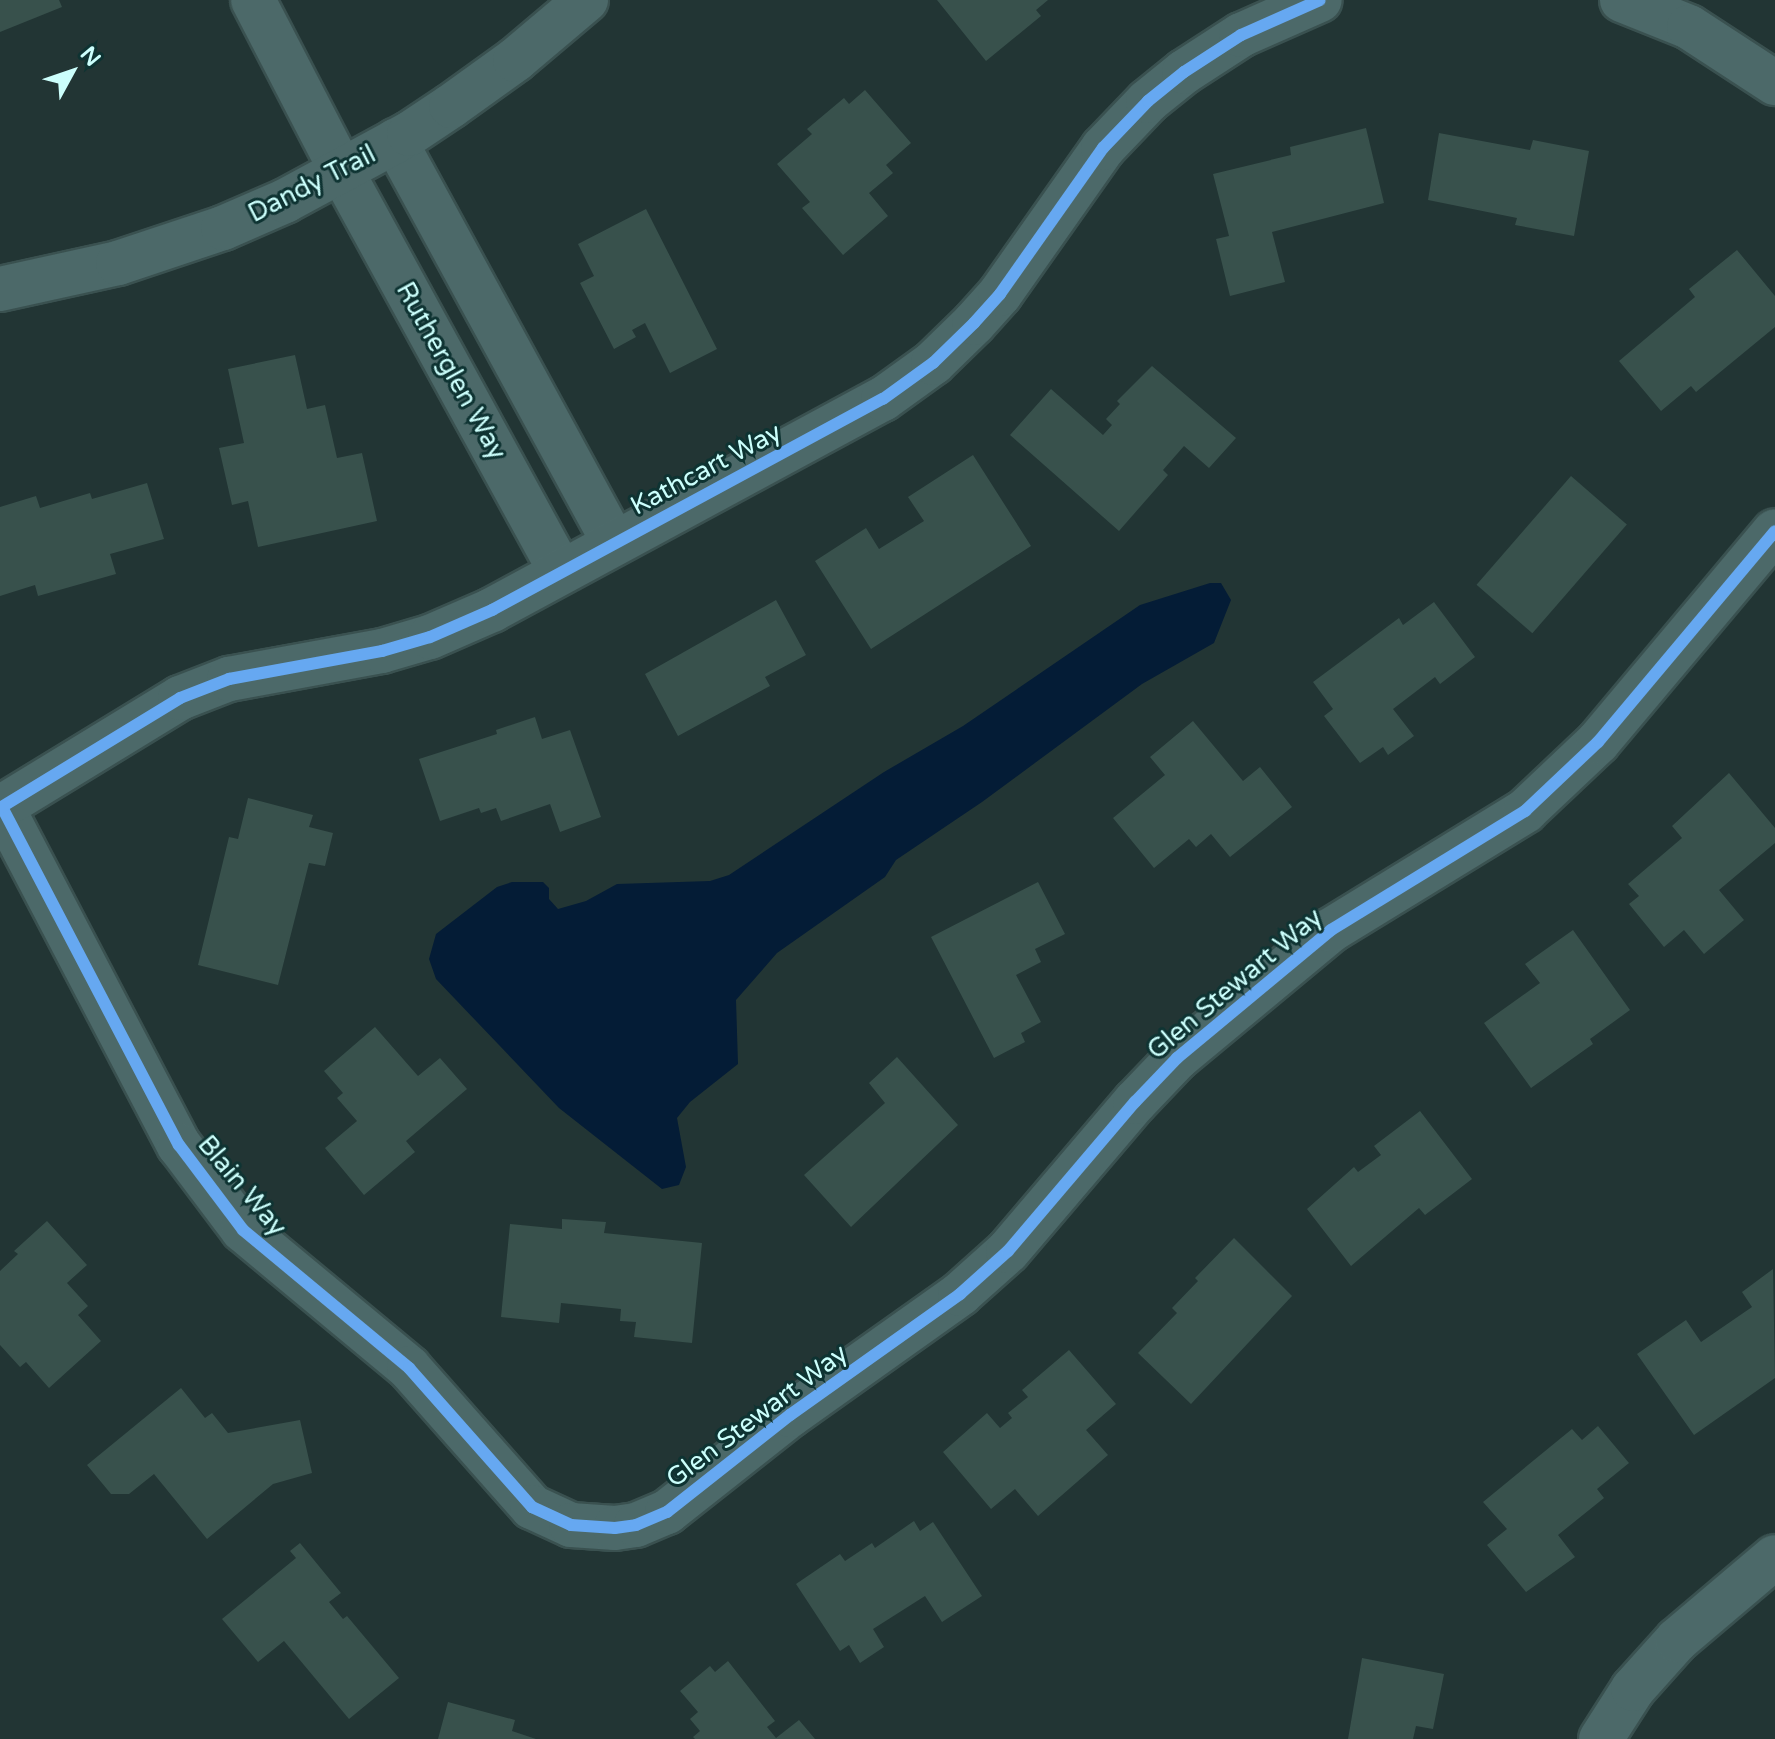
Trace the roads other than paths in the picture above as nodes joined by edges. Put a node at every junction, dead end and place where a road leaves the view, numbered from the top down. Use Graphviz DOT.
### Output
graph roads {
  1 [pos="253,0"];
  2 [pos="586,0"];
  3 [pos="1320,0"];
  4 [pos="1622,0"];
  5 [pos="1775,83"];
  6 [pos="395,141"];
  7 [pos="342,172"];
  8 [pos="0,289"];
  9 [pos="1775,531"];
  10 [pos="614,543"];
  11 [pos="560,571"];
  12 [pos="1,808"];
  13 [pos="592,1529"];
  14 [pos="1775,1557"];
  15 [pos="1601,1739"];
  1 -- 7 [label="street, Rutherglen Way"];
  2 -- 6 [label="street, Dandy Trail"];
  3 -- 10 [label="street, Kathcart Way"];
  4 -- 5 [label="street"];
  6 -- 7 [label="street, Dandy Trail"];
  6 -- 10 [label="street"];
  7 -- 8 [label="street, Dandy Trail"];
  7 -- 11 [label="street, Rutherglen Way"];
  9 -- 13 [label="street, Glen Stewart Way"];
  10 -- 11 [label="street, Kathcart Way"];
  11 -- 12 [label="street, Kathcart Way"];
  12 -- 13 [label="street, Blain Way"];
  14 -- 15 [label="street"];
}
